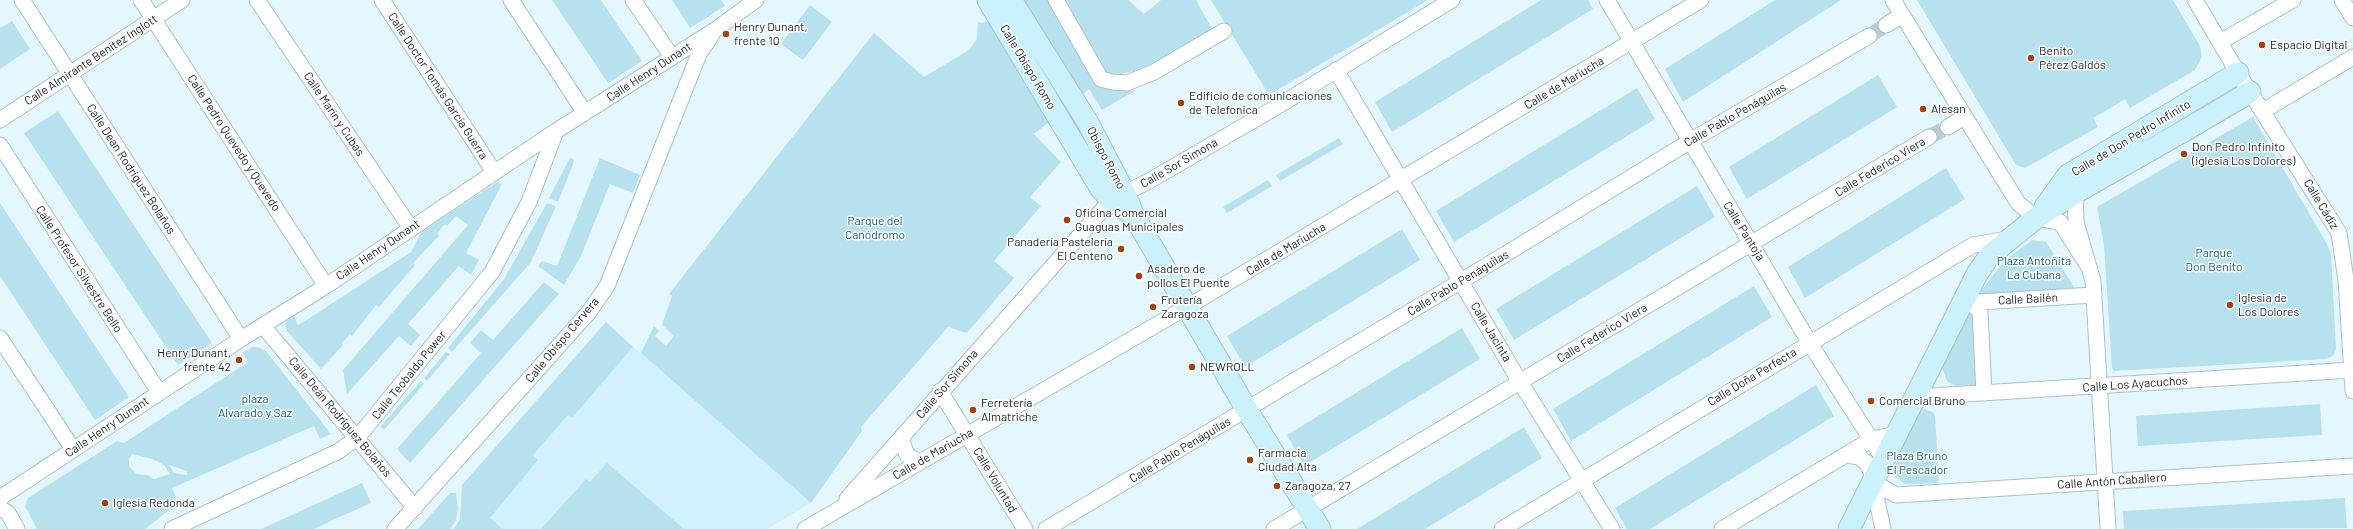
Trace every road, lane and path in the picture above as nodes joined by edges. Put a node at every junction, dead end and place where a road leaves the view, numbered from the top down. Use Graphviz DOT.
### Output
graph roads {
  1 [pos="22,0"];
  2 [pos="141,0"];
  3 [pos="182,0"];
  4 [pos="257,0"];
  5 [pos="382,0"];
  6 [pos="511,0"];
  7 [pos="633,0"];
  8 [pos="756,0"];
  9 [pos="1012,0"];
  10 [pos="1056,0"];
  11 [pos="1452,0"];
  12 [pos="1607,0"];
  13 [pos="1700,0"];
  14 [pos="1893,0"];
  15 [pos="2195,0"];
  16 [pos="2293,0"];
  17 [pos="2342,0"];
  18 [pos="989,3"];
  19 [pos="1902,15"];
  20 [pos="2353,18"];
  21 [pos="154,20"];
  22 [pos="1886,25"];
  23 [pos="715,30"];
  24 [pos="1224,31"];
  25 [pos="1868,36"];
  26 [pos="1632,41"];
  27 [pos="2220,42"];
  28 [pos="672,57"];
  29 [pos="2353,57"];
  30 [pos="1336,70"];
  31 [pos="2238,73"];
  32 [pos="70,74"];
  33 [pos="2250,92"];
  34 [pos="2263,111"];
  35 [pos="585,113"];
  36 [pos="1964,117"];
  37 [pos="0,120"];
  38 [pos="1087,121"];
  39 [pos="1948,127"];
  40 [pos="556,131"];
  41 [pos="1069,133"];
  42 [pos="1929,137"];
  43 [pos="1689,141"];
  44 [pos="0,145"];
  45 [pos="494,172"];
  46 [pos="1401,181"];
  47 [pos="2075,193"];
  48 [pos="1118,197"];
  49 [pos="2036,218"];
  50 [pos="410,227"];
  51 [pos="2007,239"];
  52 [pos="1752,243"];
  53 [pos="2090,269"];
  54 [pos="2349,280"];
  55 [pos="1460,281"];
  56 [pos="326,286"];
  57 [pos="2093,295"];
  58 [pos="1967,302"];
  59 [pos="1187,307"];
  60 [pos="264,326"];
  61 [pos="0,338"];
  62 [pos="241,339"];
  63 [pos="1809,342"];
  64 [pos="2352,370"];
  65 [pos="1520,382"];
  66 [pos="2099,386"];
  67 [pos="940,391"];
  68 [pos="2353,391"];
  69 [pos="159,392"];
  70 [pos="1984,393"];
  71 [pos="1916,397"];
  72 [pos="1247,410"];
  73 [pos="904,434"];
  74 [pos="967,434"];
  75 [pos="1897,434"];
  76 [pos="358,437"];
  77 [pos="1872,439"];
  78 [pos="73,449"];
  79 [pos="1847,455"];
  80 [pos="1884,460"];
  81 [pos="919,462"];
  82 [pos="2353,466"];
  83 [pos="1581,481"];
  84 [pos="1874,482"];
  85 [pos="2104,482"];
  86 [pos="0,498"];
  87 [pos="0,508"];
  88 [pos="415,508"];
  89 [pos="839,508"];
  90 [pos="1308,509"];
  91 [pos="191,524"];
  92 [pos="1850,528"];
  93 [pos="17,529"];
  94 [pos="172,529"];
  95 [pos="395,529"];
  96 [pos="806,529"];
  97 [pos="1025,529"];
  98 [pos="1046,529"];
  99 [pos="1274,529"];
  100 [pos="1320,529"];
  101 [pos="1502,529"];
  102 [pos="1612,529"];
  103 [pos="1722,529"];
  104 [pos="1883,529"];
  105 [pos="2108,529"];
  1 -- 32 [label="street, Calle Dean Rodríguez Bolaños"];
  2 -- 21 [label="street, Calle Pedro Quevedo y Quevedo"];
  3 -- 21 [label="street, Calle Almirante Benítez Inglott"];
  4 -- 50 [label="street, Calle Marín y Cubas"];
  5 -- 45 [label="street, Calle Doctor Tomás García Guerra"];
  6 -- 35 [label="street"];
  7 -- 28 [label="street"];
  8 -- 23 [label="street, Calle Henry Dunant"];
  9 -- 38 [label="street, Calle Obispo Romo"];
  10 -- 24 [label="street"];
  11 -- 30 [label="street, Calle Sor Simona"];
  12 -- 26 [label="street, Calle Pantoja"];
  13 -- 26 [label="street, Calle de Mariucha"];
  14 -- 19 [label="street"];
  15 -- 27 [label="street, Calle Cádiz"];
  16 -- 27 [label="street"];
  17 -- 20 [label="street"];
  18 -- 41 [label="street, Calle Obispo Romo"];
  19 -- 22 [label="street"];
  19 -- 36 [label="street"];
  21 -- 32 [label="street, Calle Almirante Benítez Inglott"];
  21 -- 56 [label="street, Calle Pedro Quevedo y Quevedo"];
  23 -- 28 [label="street, Calle Henry Dunant"];
  23 -- 88 [label="street, Calle Obispo Cervera"];
  25 -- 43 [label="street, Calle Pablo Penáguilas"];
  26 -- 43 [label="street, Calle Pantoja"];
  26 -- 46 [label="street, Calle de Mariucha"];
  27 -- 31 [label="street, Calle Cádiz"];
  28 -- 35 [label="street, Calle Henry Dunant"];
  29 -- 34 [label="street"];
  30 -- 46 [label="street, Calle Jacinta"];
  30 -- 48 [label="street, Calle Sor Simona"];
  31 -- 33 [label="street, Calle Cádiz"];
  31 -- 49 [label="street, Calle de Don Pedro Infinito"];
  32 -- 37 [label="street, Calle Almirante Benítez Inglott"];
  32 -- 62 [label="street, Calle Dean Rodríguez Bolaños"];
  33 -- 34 [label="street, Calle Cádiz"];
  33 -- 47 [label="street, Calle de Don Pedro Infinito"];
  34 -- 54 [label="street, Calle Cádiz"];
  35 -- 40 [label="street, Calle Henry Dunant"];
  36 -- 39 [label="street"];
  36 -- 49 [label="street"];
  38 -- 48 [label="street, Obispo Romo"];
  40 -- 45 [label="street, Calle Henry Dunant"];
  40 -- 76 [label="street, Calle Teobaldo Power"];
  41 -- 48 [label="street, Obispo Romo"];
  42 -- 52 [label="street, Calle Federico Viera"];
  43 -- 52 [label="street, Calle Pantoja"];
  43 -- 55 [label="street, Calle Pablo Penáguilas"];
  44 -- 69 [label="street, Calle Profesor Silvestre Bello"];
  45 -- 50 [label="street, Calle Henry Dunant"];
  46 -- 55 [label="street, Calle Jacinta"];
  46 -- 59 [label="street, Calle de Mariucha"];
  47 -- 49 [label="street, Calle de Don Pedro Infinito"];
  47 -- 53 [label="street"];
  48 -- 59 [label="street"];
  48 -- 67 [label="street, Calle Sor Simona"];
  49 -- 51 [label="street, Calle de Don Pedro Infinito"];
  49 -- 53 [label="street"];
  50 -- 56 [label="street, Calle Henry Dunant"];
  51 -- 58 [label="street, Calle de Don Pedro Infinito"];
  51 -- 63 [label="street, Calle Doña Perfecta"];
  52 -- 63 [label="street, Calle Pantoja"];
  52 -- 65 [label="street, Calle Federico Viera"];
  53 -- 57 [label="street"];
  54 -- 64 [label="street, Calle Cádiz"];
  55 -- 65 [label="street, Calle Jacinta"];
  55 -- 72 [label="street, Calle Pablo Penáguilas"];
  56 -- 60 [label="street, Calle Henry Dunant"];
  57 -- 58 [label="street, Calle Bailén"];
  57 -- 66 [label="street"];
  58 -- 70 [label="street"];
  58 -- 71 [label="street, Calle de Don Pedro Infinito"];
  59 -- 72 [label="street"];
  59 -- 74 [label="street, Calle de Mariucha"];
  60 -- 62 [label="street, Calle Henry Dunant"];
  60 -- 76 [label="street, Calle Deán Rodríguez Bolaños"];
  61 -- 78 [label="street"];
  62 -- 69 [label="street, Calle Henry Dunant"];
  63 -- 77 [label="street, Calle Pantoja"];
  63 -- 83 [label="street, Calle Doña Perfecta"];
  64 -- 66 [label="street, Calle Los Ayacuchos"];
  64 -- 68 [label="street, Calle Cádiz"];
  65 -- 83 [label="street, Calle Jacinta"];
  65 -- 90 [label="street, Calle Federico Viera"];
  66 -- 70 [label="street, Calle Los Ayacuchos"];
  66 -- 85 [label="street"];
  67 -- 73 [label="street, Calle Sor Simona"];
  67 -- 74 [label="street, Calle Voluntad"];
  69 -- 78 [label="street, Calle Henry Dunant"];
  70 -- 71 [label="street, Calle Los Ayacuchos"];
  71 -- 75 [label="street, Calle de Don Pedro Infinito"];
  72 -- 90 [label="street"];
  72 -- 98 [label="street, Calle Pablo Penáguilas"];
  73 -- 81 [label="street"];
  73 -- 89 [label="street, Calle Sor Simona"];
  74 -- 81 [label="street, Calle de Mariucha"];
  74 -- 97 [label="street, Calle Voluntad"];
  75 -- 77 [label="street"];
  75 -- 80 [label="street, Calle de Don Pedro Infinito"];
  76 -- 88 [label="street, Calle Deán Rodríguez Bolaños"];
  76 -- 91 [label="street, Calle Teobaldo Power"];
  77 -- 79 [label="street"];
  77 -- 80 [label="street, Calle Pantoja"];
  78 -- 86 [label="street, Calle Henry Dunant"];
  79 -- 84 [label="street"];
  79 -- 103 [label="street"];
  80 -- 84 [label="street, Calle de Don Pedro Infinito"];
  81 -- 89 [label="street, Calle de Mariucha"];
  82 -- 85 [label="street, Calle Antón Caballero"];
  83 -- 101 [label="street, Calle Doña Perfecta"];
  83 -- 102 [label="street, Calle Jacinta"];
  84 -- 85 [label="street, Calle Antón Caballero"];
  84 -- 92 [label="street, Calle de Don Pedro Infinito"];
  84 -- 104 [label="street"];
  85 -- 105 [label="street"];
  87 -- 93 [label="street"];
  88 -- 95 [label="street, Calle Obispo Cervera"];
  89 -- 96 [label="street, Calle de Mariucha"];
  90 -- 99 [label="street, Calle Federico Viera"];
  90 -- 100 [label="street"];
  91 -- 94 [label="street, Calle Teobaldo Power"];
  92 -- 104 [label="street"];
}
